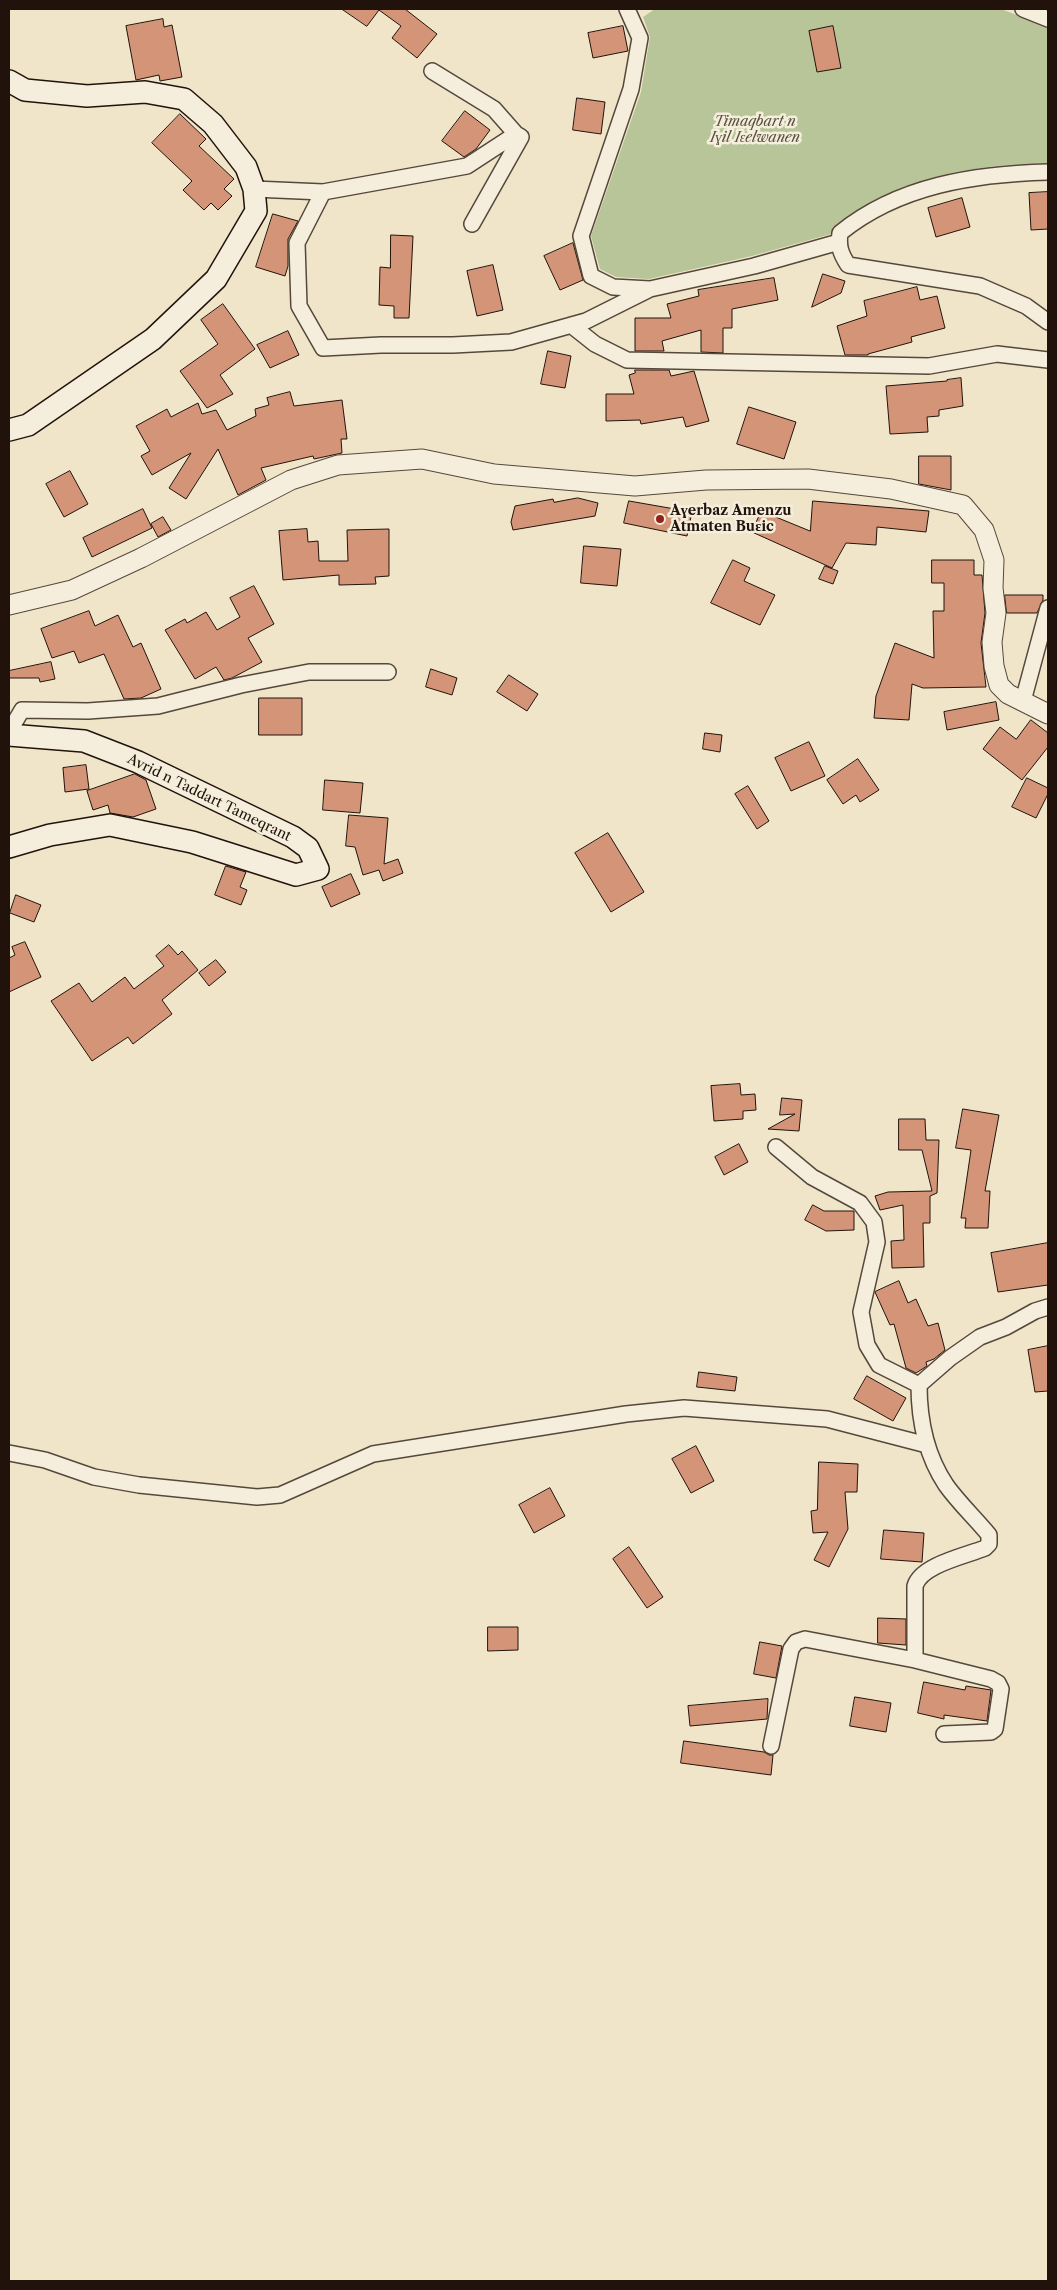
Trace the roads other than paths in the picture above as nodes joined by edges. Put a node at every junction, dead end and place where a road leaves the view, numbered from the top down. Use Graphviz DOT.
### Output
graph roads {
  1 [pos="627,9"];
  2 [pos="1022,9"];
  3 [pos="1048,19"];
  4 [pos="432,71"];
  5 [pos="9,81"];
  6 [pos="516,134"];
  7 [pos="1048,172"];
  8 [pos="254,189"];
  9 [pos="323,192"];
  10 [pos="472,224"];
  11 [pos="839,242"];
  12 [pos="650,289"];
  13 [pos="1048,322"];
  14 [pos="570,325"];
  15 [pos="1048,360"];
  16 [pos="9,430"];
  17 [pos="9,605"];
  18 [pos="1048,608"];
  19 [pos="388,672"];
  20 [pos="1023,701"];
  21 [pos="1048,714"];
  22 [pos="9,733"];
  23 [pos="9,847"];
  24 [pos="776,1147"];
  25 [pos="1048,1307"];
  26 [pos="919,1385"];
  27 [pos="926,1445"];
  28 [pos="9,1453"];
  29 [pos="915,1660"];
  30 [pos="944,1734"];
  31 [pos="771,1746"];
  1 -- 12 [label="street"];
  2 -- 3 [label="street"];
  4 -- 6 [label="street"];
  5 -- 8 [label="main road"];
  6 -- 9 [label="street"];
  6 -- 10 [label="street"];
  7 -- 11 [label="street"];
  8 -- 9 [label="street"];
  8 -- 16 [label="main road"];
  9 -- 14 [label="street"];
  11 -- 12 [label="street"];
  11 -- 13 [label="street"];
  12 -- 14 [label="street"];
  14 -- 15 [label="street"];
  17 -- 20 [label="street"];
  18 -- 20 [label="street"];
  19 -- 22 [label="street"];
  20 -- 21 [label="street"];
  22 -- 23 [label="main road, Avrid n Taddart Tameqrant"];
  24 -- 26 [label="street"];
  25 -- 26 [label="street"];
  26 -- 27 [label="street"];
  27 -- 28 [label="street"];
  27 -- 29 [label="street"];
  29 -- 30 [label="street"];
  29 -- 31 [label="street"];
}
